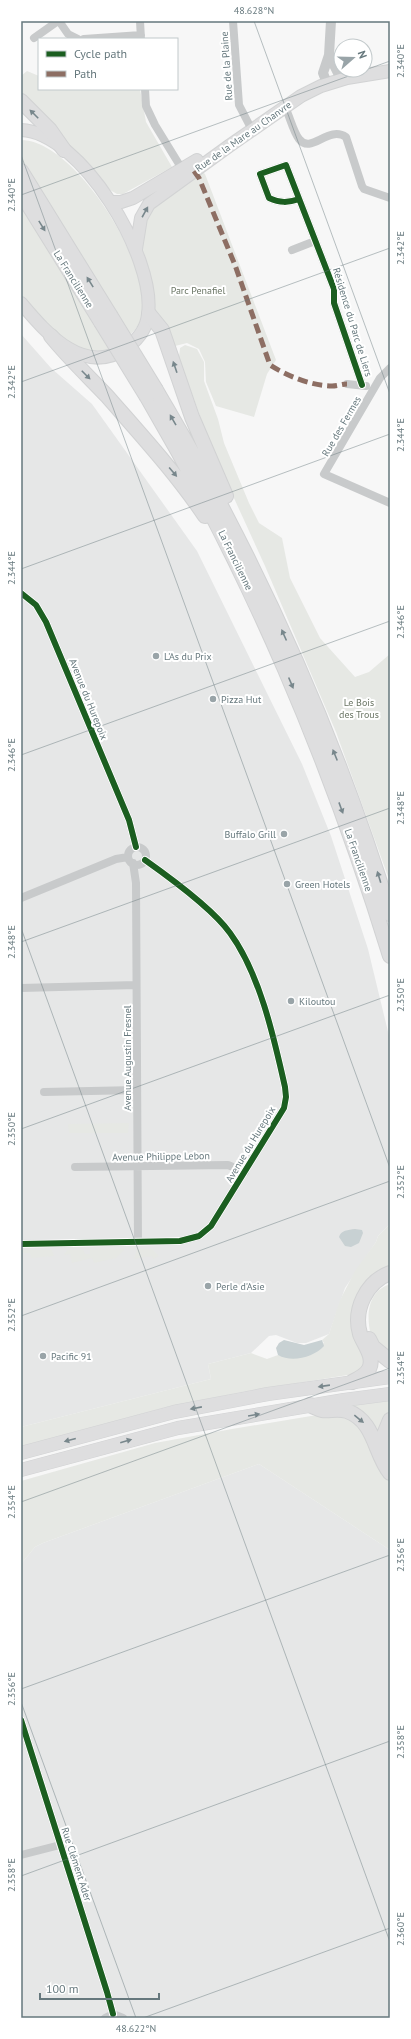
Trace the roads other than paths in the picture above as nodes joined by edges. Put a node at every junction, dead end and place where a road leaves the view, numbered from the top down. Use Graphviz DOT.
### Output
graph roads {
  1 [pos="58,21"];
  2 [pos="140,21"];
  3 [pos="233,21"];
  4 [pos="330,21"];
  5 [pos="141,37"];
  6 [pos="34,38"];
  7 [pos="76,38"];
  8 [pos="112,38"];
  9 [pos="329,55"];
  10 [pos="333,60"];
  11 [pos="390,64"];
  12 [pos="373,66"];
  13 [pos="390,70"];
  14 [pos="373,71"];
  15 [pos="333,77"];
  16 [pos="336,78"];
  17 [pos="325,79"];
  18 [pos="145,90"];
  19 [pos="314,90"];
  20 [pos="21,101"];
  21 [pos="285,107"];
  22 [pos="250,127"];
  23 [pos="21,130"];
  24 [pos="64,150"];
  25 [pos="182,169"];
  26 [pos="21,171"];
  27 [pos="21,193"];
  28 [pos="390,198"];
  29 [pos="299,199"];
  30 [pos="111,202"];
  31 [pos="315,241"];
  32 [pos="136,249"];
  33 [pos="292,250"];
  34 [pos="21,303"];
  35 [pos="148,314"];
  36 [pos="51,336"];
  37 [pos="390,368"];
  38 [pos="347,384"];
  39 [pos="362,385"];
  40 [pos="373,390"];
  41 [pos="151,394"];
  42 [pos="390,503"];
  43 [pos="222,533"];
  44 [pos="21,593"];
  45 [pos="270,603"];
  46 [pos="136,858"];
  47 [pos="21,898"];
  48 [pos="390,914"];
  49 [pos="390,956"];
  50 [pos="136,986"];
  51 [pos="21,988"];
  52 [pos="137,1090"];
  53 [pos="44,1092"];
  54 [pos="137,1166"];
  55 [pos="75,1167"];
  56 [pos="245,1172"];
  57 [pos="138,1242"];
  58 [pos="21,1244"];
  59 [pos="390,1273"];
  60 [pos="390,1280"];
  61 [pos="390,1361"];
  62 [pos="390,1377"];
  63 [pos="352,1382"];
  64 [pos="390,1394"];
  65 [pos="310,1405"];
  66 [pos="390,1420"];
  67 [pos="21,1453"];
  68 [pos="390,1467"];
  69 [pos="21,1470"];
  70 [pos="390,1473"];
  71 [pos="21,1720"];
  72 [pos="60,1845"];
  73 [pos="21,1854"];
  74 [pos="109,2016"];
  75 [pos="123,2018"];
  1 -- 6 [label="street"];
  1 -- 7 [label="street"];
  2 -- 5 [label="street"];
  3 -- 22 [label="street, Rue de la Plaine"];
  4 -- 9 [label="street"];
  5 -- 8 [label="street"];
  9 -- 10 [label="street"];
  9 -- 17 [label="street"];
  11 -- 12 [label="main road"];
  13 -- 14 [label="main road, Rue de la Mare au Chanvre"];
  15 -- 17 [label="main road, Rue de la Mare au Chanvre"];
  16 -- 19 [label="main road, Rue de la Mare au Chanvre"];
  17 -- 19 [label="main road"];
  17 -- 22 [label="main road, Rue de la Mare au Chanvre"];
  18 -- 25 [label="street"];
  19 -- 21 [label="main road, Rue de la Mare au Chanvre"];
  24 -- 20 [label="highway, one-way"];
  21 -- 22 [label="main road, Rue de la Mare au Chanvre"];
  21 -- 28 [label="street"];
  22 -- 25 [label="main road, Rue de la Mare au Chanvre"];
  32 -- 22 [label="main road, Rue de la Mare au Chanvre, one-way"];
  23 -- 24 [label="main road, Rue de la Mare au Chanvre"];
  24 -- 30 [label="main road, Rue de la Mare au Chanvre"];
  25 -- 30 [label="main road, Rue de la Mare au Chanvre"];
  41 -- 26 [label="highway, La Francilienne, one-way, bridge"];
  27 -- 41 [label="highway, La Francilienne, one-way, bridge"];
  29 -- 29 [label="street, Résidence du Parc de Liers"];
  29 -- 31 [label="street, Résidence du Parc de Liers"];
  30 -- 32 [label="main road, Rue de la Mare au Chanvre"];
  31 -- 33 [label="street"];
  31 -- 39 [label="street, Résidence du Parc de Liers"];
  32 -- 35 [label="main road, Rue de la Mare au Chanvre"];
  34 -- 36 [label="main road, Rue de la Mare au Chanvre"];
  35 -- 36 [label="main road, Rue de la Mare au Chanvre"];
  45 -- 35 [label="highway, one-way"];
  36 -- 43 [label="highway, one-way"];
  37 -- 40 [label="street, Rue des Fermes"];
  38 -- 39 [label="street"];
  39 -- 40 [label="street"];
  40 -- 42 [label="street, Rue des Fermes"];
  41 -- 43 [label="highway, La Francilienne"];
  45 -- 41 [label="highway, La Francilienne, one-way"];
  43 -- 49 [label="highway, La Francilienne, one-way"];
  44 -- 46 [label="street, Avenue du Hurepoix"];
  48 -- 45 [label="highway, La Francilienne, one-way"];
  46 -- 47 [label="street"];
  46 -- 50 [label="street, Avenue Augustin Fresnel"];
  46 -- 56 [label="street, Avenue du Hurepoix"];
  50 -- 51 [label="street"];
  50 -- 52 [label="street, Avenue Augustin Fresnel"];
  52 -- 53 [label="street"];
  52 -- 54 [label="street, Avenue Augustin Fresnel"];
  54 -- 55 [label="street, Avenue Philippe Lebon"];
  54 -- 56 [label="street, Avenue Philippe Lebon"];
  54 -- 57 [label="street, Avenue Augustin Fresnel"];
  56 -- 57 [label="street, Avenue du Hurepoix"];
  57 -- 58 [label="street, Avenue du Hurepoix"];
  59 -- 63 [label="highway"];
  60 -- 61 [label="highway"];
  62 -- 63 [label="main road"];
  63 -- 67 [label="main road, one-way"];
  64 -- 65 [label="main road"];
  69 -- 65 [label="main road, one-way"];
  65 -- 70 [label="highway, one-way"];
  66 -- 68 [label="highway"];
  71 -- 72 [label="street, Rue Clément Ader"];
  72 -- 73 [label="street"];
  72 -- 74 [label="street, Rue Clément Ader"];
  74 -- 75 [label="street"];
}
